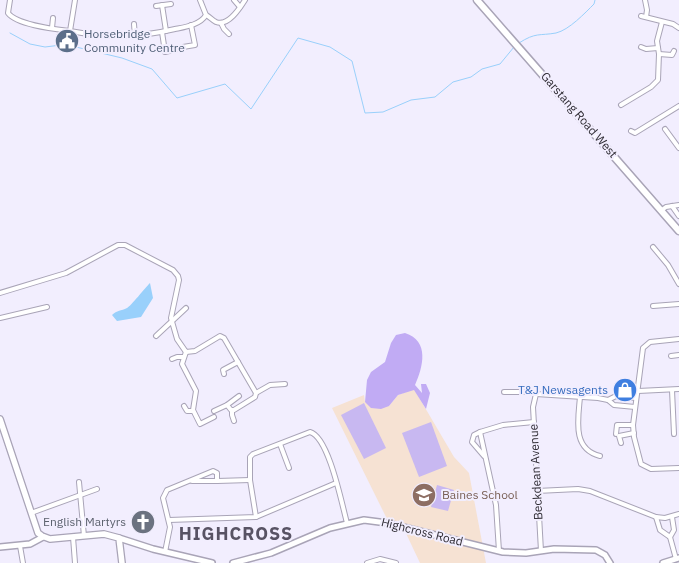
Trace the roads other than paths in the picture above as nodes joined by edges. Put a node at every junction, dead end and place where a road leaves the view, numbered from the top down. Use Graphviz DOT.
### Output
graph roads {
  1 [pos="10,0"];
  2 [pos="75,0"];
  3 [pos="200,0"];
  4 [pos="234,0"];
  5 [pos="245,0"];
  6 [pos="477,0"];
  7 [pos="645,0"];
  8 [pos="170,4"];
  9 [pos="162,5"];
  10 [pos="156,6"];
  11 [pos="240,7"];
  12 [pos="206,15"];
  13 [pos="53,18"];
  14 [pos="662,22"];
  15 [pos="221,23"];
  16 [pos="134,24"];
  17 [pos="191,25"];
  18 [pos="52,28"];
  19 [pos="679,28"];
  20 [pos="164,31"];
  21 [pos="70,32"];
  22 [pos="229,34"];
  23 [pos="135,36"];
  24 [pos="183,47"];
  25 [pos="641,47"];
  26 [pos="658,48"];
  27 [pos="177,49"];
  28 [pos="646,49"];
  29 [pos="643,54"];
  30 [pos="659,54"];
  31 [pos="673,55"];
  32 [pos="658,80"];
  33 [pos="663,81"];
  34 [pos="622,105"];
  35 [pos="679,106"];
  36 [pos="665,129"];
  37 [pos="635,134"];
  38 [pos="679,148"];
  39 [pos="679,205"];
  40 [pos="672,206"];
  41 [pos="662,210"];
  42 [pos="679,216"];
  43 [pos="679,230"];
  44 [pos="653,247"];
  45 [pos="679,284"];
  46 [pos="0,293"];
  47 [pos="679,304"];
  48 [pos="653,306"];
  49 [pos="47,307"];
  50 [pos="186,308"];
  51 [pos="0,318"];
  52 [pos="172,321"];
  53 [pos="156,336"];
  54 [pos="679,339"];
  55 [pos="186,352"];
  56 [pos="184,357"];
  57 [pos="172,359"];
  58 [pos="238,362"];
  59 [pos="222,371"];
  60 [pos="282,382"];
  61 [pos="679,389"];
  62 [pos="672,390"];
  63 [pos="638,391"];
  64 [pos="504,392"];
  65 [pos="256,393"];
  66 [pos="536,394"];
  67 [pos="239,396"];
  68 [pos="580,397"];
  69 [pos="636,398"];
  70 [pos="608,400"];
  71 [pos="227,405"];
  72 [pos="184,406"];
  73 [pos="635,407"];
  74 [pos="232,410"];
  75 [pos="193,411"];
  76 [pos="214,411"];
  77 [pos="214,417"];
  78 [pos="0,419"];
  79 [pos="234,421"];
  80 [pos="534,422"];
  81 [pos="633,425"];
  82 [pos="480,432"];
  83 [pos="634,432"];
  84 [pos="616,434"];
  85 [pos="674,434"];
  86 [pos="621,443"];
  87 [pos="280,444"];
  88 [pos="600,456"];
  89 [pos="486,457"];
  90 [pos="289,468"];
  91 [pos="679,468"];
  92 [pos="250,480"];
  93 [pos="190,481"];
  94 [pos="217,481"];
  95 [pos="79,482"];
  96 [pos="336,483"];
  97 [pos="97,489"];
  98 [pos="538,491"];
  99 [pos="80,495"];
  100 [pos="31,513"];
  101 [pos="679,514"];
  102 [pos="256,517"];
  103 [pos="656,517"];
  104 [pos="672,517"];
  105 [pos="169,520"];
  106 [pos="347,523"];
  107 [pos="84,536"];
  108 [pos="43,537"];
  109 [pos="72,537"];
  110 [pos="670,537"];
  111 [pos="119,538"];
  112 [pos="20,546"];
  113 [pos="0,547"];
  114 [pos="499,551"];
  115 [pos="541,551"];
  116 [pos="165,552"];
  117 [pos="678,558"];
  118 [pos="23,563"];
  119 [pos="75,563"];
  120 [pos="122,563"];
  121 [pos="211,563"];
  122 [pos="234,563"];
  123 [pos="367,563"];
  124 [pos="396,563"];
  125 [pos="610,563"];
  126 [pos="663,563"];
  1 -- 18 [label="street"];
  2 -- 21 [label="street"];
  3 -- 12 [label="street"];
  4 -- 11 [label="street"];
  5 -- 11 [label="street"];
  6 -- 41 [label="main road, Garstang Road West"];
  7 -- 14 [label="street"];
  8 -- 9 [label="street"];
  9 -- 10 [label="street"];
  9 -- 20 [label="street"];
  11 -- 15 [label="street"];
  12 -- 15 [label="street"];
  12 -- 17 [label="street"];
  13 -- 18 [label="street"];
  14 -- 19 [label="street"];
  14 -- 26 [label="street"];
  15 -- 22 [label="street"];
  16 -- 23 [label="street"];
  17 -- 20 [label="street"];
  17 -- 24 [label="street"];
  18 -- 21 [label="street"];
  20 -- 23 [label="street"];
  20 -- 27 [label="street"];
  21 -- 23 [label="street"];
  25 -- 28 [label="street"];
  26 -- 28 [label="street"];
  26 -- 30 [label="street"];
  28 -- 29 [label="street"];
  30 -- 31 [label="street"];
  30 -- 32 [label="street"];
  32 -- 33 [label="street"];
  32 -- 34 [label="street"];
  35 -- 37 [label="street"];
  36 -- 38 [label="street"];
  39 -- 40 [label="street"];
  40 -- 41 [label="street"];
  40 -- 42 [label="street"];
  41 -- 43 [label="main road, Garstang Road West"];
  44 -- 45 [label="street"];
  46 -- 52 [label="street"];
  47 -- 48 [label="street"];
  49 -- 51 [label="street"];
  50 -- 52 [label="street"];
  52 -- 53 [label="street"];
  52 -- 55 [label="street"];
  54 -- 63 [label="street"];
  55 -- 56 [label="street"];
  55 -- 58 [label="street"];
  56 -- 57 [label="street"];
  56 -- 75 [label="street"];
  58 -- 59 [label="street"];
  58 -- 65 [label="street"];
  60 -- 65 [label="street"];
  61 -- 62 [label="street"];
  62 -- 63 [label="street"];
  62 -- 85 [label="street"];
  63 -- 69 [label="street"];
  64 -- 66 [label="street"];
  65 -- 74 [label="street"];
  66 -- 68 [label="street"];
  66 -- 80 [label="street, Beckdean Avenue"];
  67 -- 71 [label="street"];
  68 -- 70 [label="street"];
  68 -- 88 [label="street"];
  69 -- 70 [label="street"];
  69 -- 73 [label="street"];
  70 -- 73 [label="street"];
  71 -- 74 [label="street"];
  71 -- 76 [label="street"];
  72 -- 75 [label="street"];
  73 -- 81 [label="street"];
  74 -- 79 [label="street"];
  75 -- 77 [label="street"];
  78 -- 100 [label="main road"];
  80 -- 82 [label="street"];
  80 -- 98 [label="street, Beckdean Avenue"];
  81 -- 83 [label="street"];
  81 -- 84 [label="street"];
  82 -- 89 [label="street"];
  82 -- 89 [label="street"];
  83 -- 86 [label="street"];
  83 -- 91 [label="street"];
  87 -- 90 [label="street"];
  87 -- 92 [label="street"];
  87 -- 96 [label="street"];
  89 -- 114 [label="street"];
  92 -- 94 [label="street"];
  92 -- 102 [label="street"];
  93 -- 94 [label="street"];
  93 -- 94 [label="street"];
  93 -- 105 [label="street"];
  95 -- 99 [label="street"];
  96 -- 102 [label="street"];
  96 -- 106 [label="street"];
  97 -- 99 [label="street"];
  98 -- 103 [label="street"];
  98 -- 115 [label="street, Beckdean Avenue"];
  99 -- 100 [label="street"];
  99 -- 107 [label="street"];
  100 -- 108 [label="main road"];
  101 -- 104 [label="street"];
  102 -- 105 [label="street"];
  103 -- 104 [label="street"];
  103 -- 110 [label="street"];
  104 -- 110 [label="street"];
  105 -- 116 [label="street"];
  106 -- 114 [label="street, Highcross Road"];
  106 -- 122 [label="street, Highcross Road"];
  107 -- 109 [label="main road"];
  107 -- 111 [label="main road"];
  108 -- 109 [label="main road"];
  108 -- 112 [label="street"];
  109 -- 119 [label="street"];
  110 -- 117 [label="street"];
  111 -- 116 [label="street"];
  111 -- 120 [label="main road"];
  112 -- 113 [label="street"];
  112 -- 118 [label="street"];
  114 -- 115 [label="street, Highcross Road"];
  115 -- 125 [label="street, Highcross Road"];
  116 -- 121 [label="street"];
  117 -- 126 [label="street"];
  123 -- 124 [label="street"];
}
